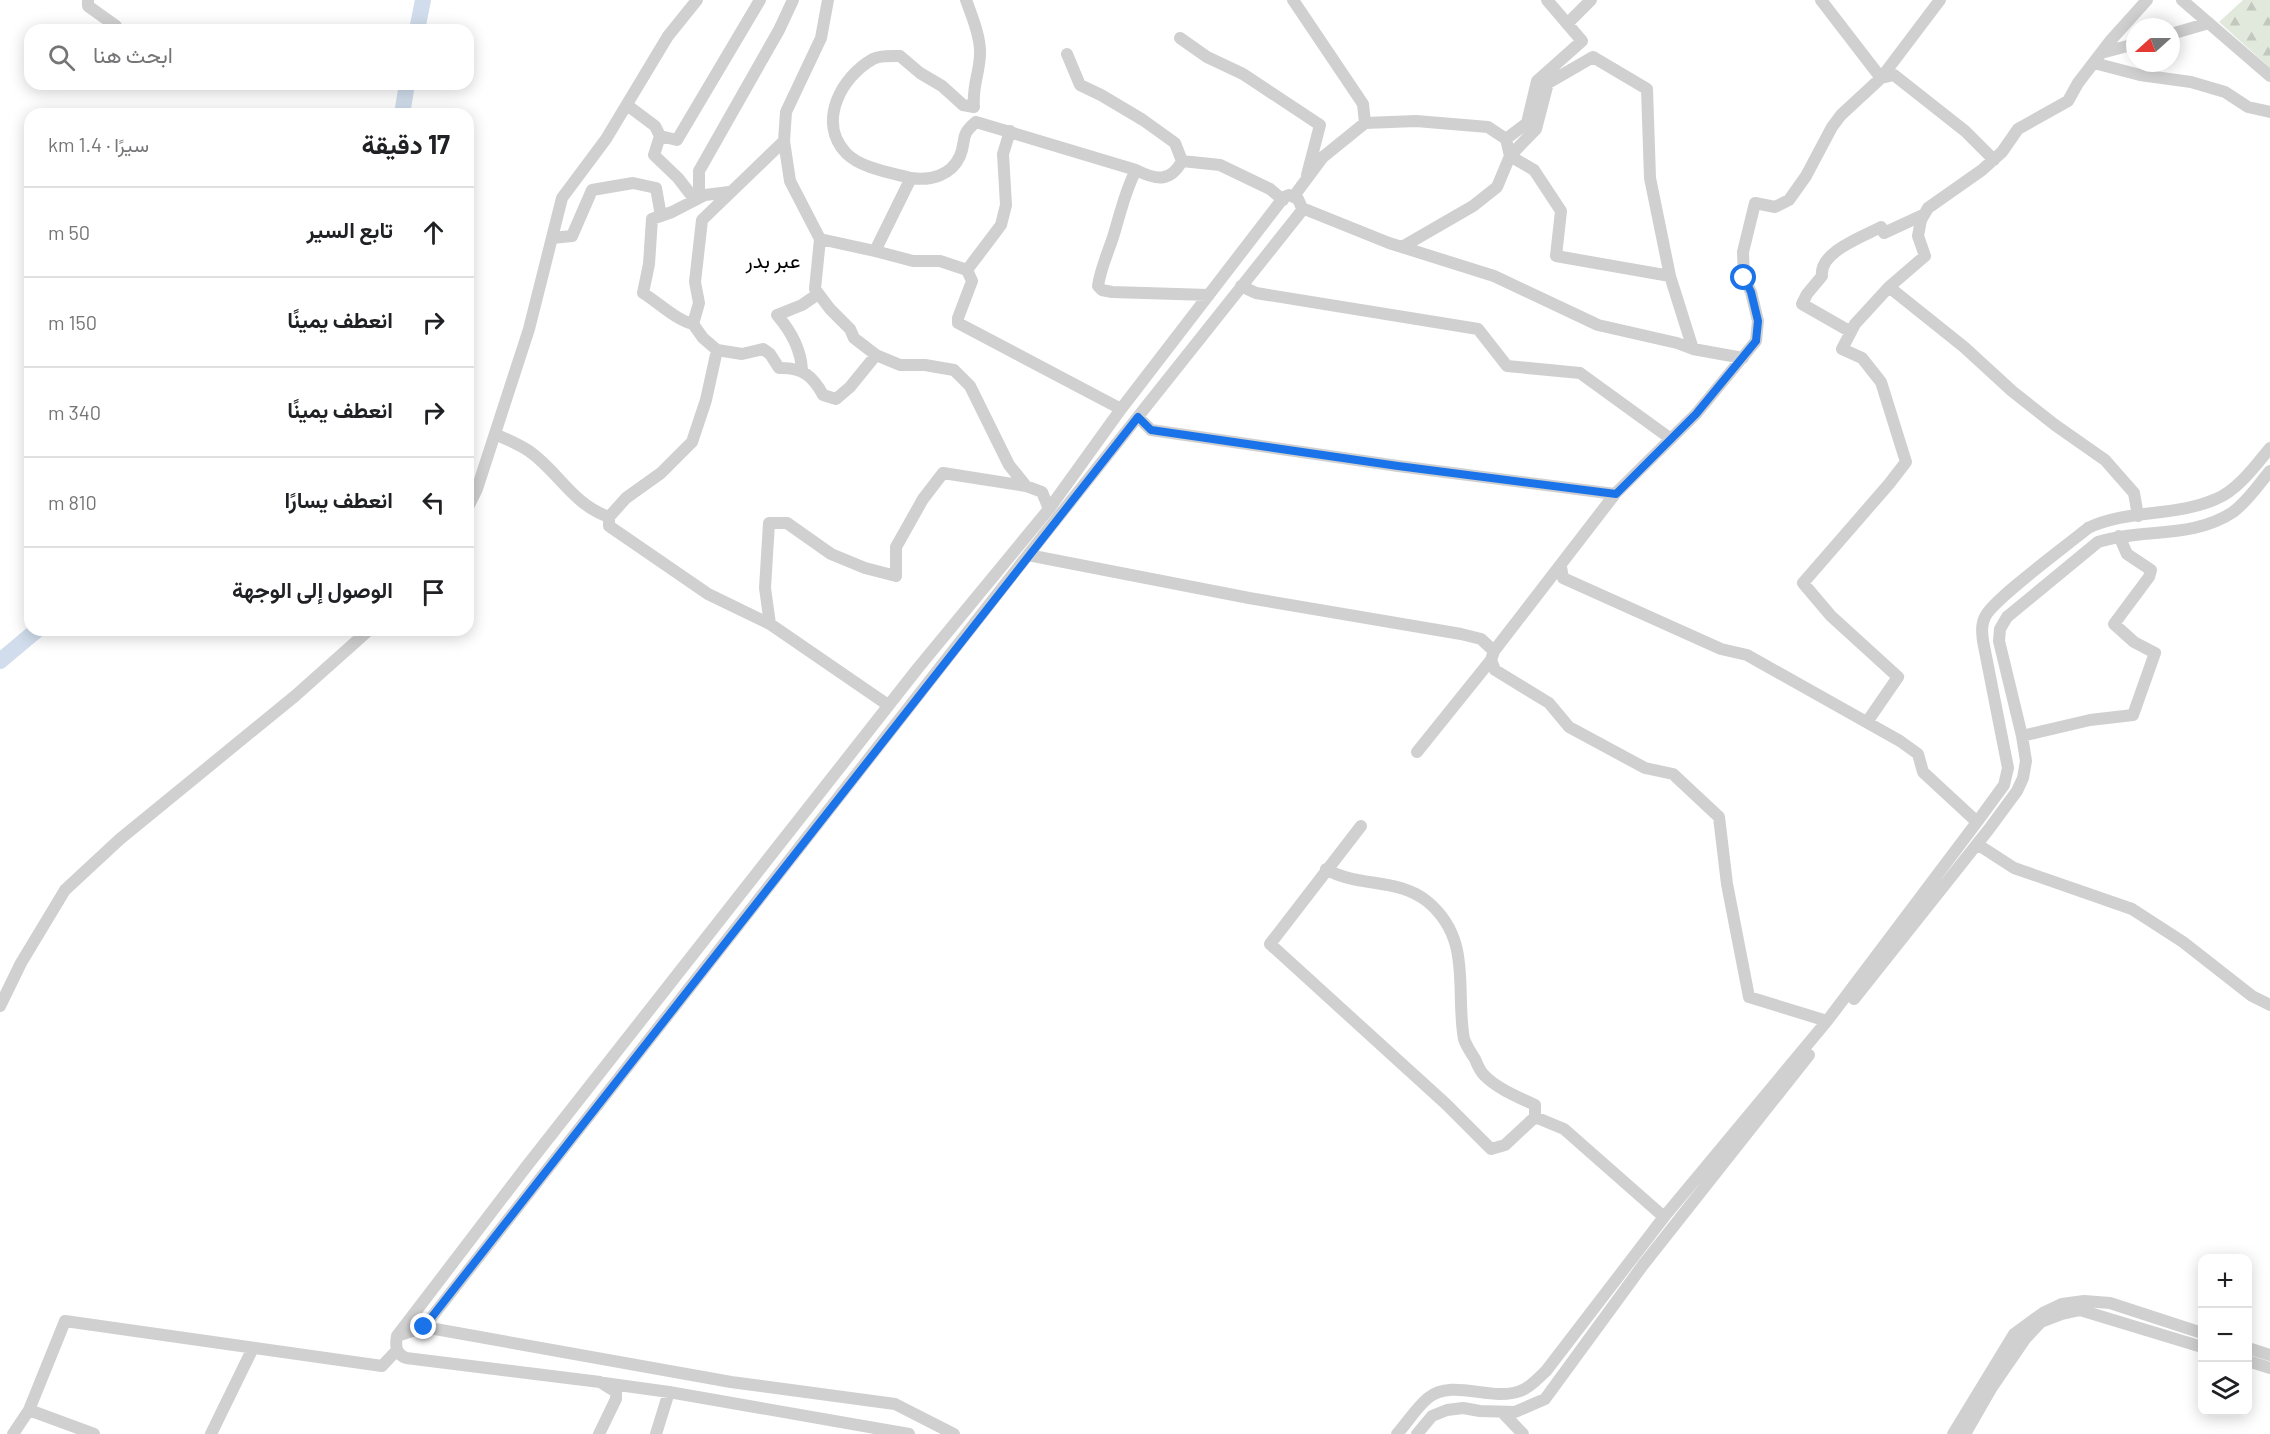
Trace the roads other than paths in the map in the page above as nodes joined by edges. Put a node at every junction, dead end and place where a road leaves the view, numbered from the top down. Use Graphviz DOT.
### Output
graph roads {
  1 [pos="88,0"];
  2 [pos="102,0"];
  3 [pos="697,0"];
  4 [pos="793,0"];
  5 [pos="828,0"];
  6 [pos="966,0"];
  7 [pos="1293,0"];
  8 [pos="1547,0"];
  9 [pos="1591,0"];
  10 [pos="1821,0"];
  11 [pos="1940,0"];
  12 [pos="2147,0"];
  13 [pos="2182,0"];
  14 [pos="758,2"];
  15 [pos="97,13"];
  16 [pos="2209,23"];
  17 [pos="113,24"];
  18 [pos="1567,24"];
  19 [pos="2180,31"];
  20 [pos="1180,38"];
  21 [pos="2126,47"];
  22 [pos="1067,54"];
  23 [pos="2097,58"];
  24 [pos="2270,76"];
  25 [pos="1881,78"];
  26 [pos="627,105"];
  27 [pos="2270,112"];
  28 [pos="1365,123"];
  29 [pos="1010,131"];
  30 [pos="660,136"];
  31 [pos="1506,139"];
  32 [pos="784,141"];
  33 [pos="1510,156"];
  34 [pos="1994,160"];
  35 [pos="1182,161"];
  36 [pos="1136,170"];
  37 [pos="911,178"];
  38 [pos="1305,182"];
  39 [pos="729,192"];
  40 [pos="1288,198"];
  41 [pos="697,199"];
  42 [pos="1302,208"];
  43 [pos="1923,215"];
  44 [pos="661,216"];
  45 [pos="552,238"];
  46 [pos="820,239"];
  47 [pos="1402,247"];
  48 [pos="875,251"];
  49 [pos="967,270"];
  50 [pos="1670,276"];
  51 [pos="1242,286"];
  52 [pos="1889,287"];
  53 [pos="818,294"];
  54 [pos="1209,295"];
  55 [pos="693,324"];
  56 [pos="1851,332"];
  57 [pos="1693,349"];
  58 [pos="717,350"];
  59 [pos="876,355"];
  60 [pos="1743,358"];
  61 [pos="802,369"];
  62 [pos="1121,410"];
  63 [pos="1138,417"];
  64 [pos="495,434"];
  65 [pos="1671,439"];
  66 [pos="2270,448"];
  67 [pos="2270,471"];
  68 [pos="1026,486"];
  69 [pos="1616,494"];
  70 [pos="474,495"];
  71 [pos="1049,508"];
  72 [pos="2138,516"];
  73 [pos="609,517"];
  74 [pos="2119,537"];
  75 [pos="1028,555"];
  76 [pos="1561,567"];
  77 [pos="770,624"];
  78 [pos="362,636"];
  79 [pos="1492,656"];
  80 [pos="888,705"];
  81 [pos="1867,722"];
  82 [pos="2022,736"];
  83 [pos="1417,752"];
  84 [pos="1977,822"];
  85 [pos="1361,826"];
  86 [pos="1977,844"];
  87 [pos="1326,869"];
  88 [pos="2270,1005"];
  89 [pos="0,1006"];
  90 [pos="1827,1021"];
  91 [pos="1535,1117"];
  92 [pos="1664,1217"];
  93 [pos="424,1327"];
  94 [pos="2198,1332"];
  95 [pos="397,1336"];
  96 [pos="2198,1346"];
  97 [pos="253,1348"];
  98 [pos="397,1350"];
  99 [pos="2252,1350"];
  100 [pos="2270,1355"];
  101 [pos="2250,1362"];
  102 [pos="2270,1368"];
  103 [pos="600,1382"];
  104 [pos="669,1392"];
  105 [pos="29,1410"];
  106 [pos="1503,1413"];
  107 [pos="13,1434"];
  108 [pos="94,1434"];
  109 [pos="211,1434"];
  110 [pos="598,1434"];
  111 [pos="656,1434"];
  112 [pos="909,1434"];
  113 [pos="954,1434"];
  114 [pos="1397,1434"];
  115 [pos="1417,1434"];
  116 [pos="1523,1434"];
  117 [pos="1953,1434"];
  118 [pos="1965,1434"];
  1 -- 15 [label="street"];
  2 -- 15 [label="street"];
  3 -- 26 [label="street"];
  4 -- 41 [label="street"];
  5 -- 32 [label="street"];
  6 -- 37 [label="street"];
  7 -- 28 [label="street"];
  8 -- 18 [label="street"];
  9 -- 18 [label="street"];
  10 -- 25 [label="street"];
  11 -- 25 [label="street"];
  12 -- 23 [label="street"];
  13 -- 16 [label="street"];
  14 -- 30 [label="street"];
  15 -- 17 [label="street"];
  16 -- 19 [label="street"];
  16 -- 24 [label="street"];
  18 -- 31 [label="street"];
  20 -- 38 [label="street"];
  21 -- 23 [label="street"];
  22 -- 35 [label="street"];
  23 -- 27 [label="street"];
  23 -- 34 [label="street"];
  25 -- 34 [label="street"];
  25 -- 60 [label="street"];
  26 -- 30 [label="street"];
  26 -- 45 [label="street"];
  28 -- 31 [label="street"];
  28 -- 38 [label="street"];
  29 -- 36 [label="street"];
  29 -- 37 [label="street"];
  29 -- 49 [label="street"];
  30 -- 41 [label="street"];
  31 -- 33 [label="street"];
  32 -- 39 [label="street"];
  32 -- 46 [label="street"];
  33 -- 47 [label="street"];
  33 -- 50 [label="street"];
  33 -- 50 [label="street"];
  34 -- 43 [label="street"];
  35 -- 36 [label="street"];
  35 -- 40 [label="street"];
  36 -- 54 [label="street"];
  37 -- 48 [label="street"];
  38 -- 40 [label="street"];
  39 -- 41 [label="street"];
  39 -- 55 [label="street"];
  40 -- 42 [label="street"];
  40 -- 54 [label="street"];
  41 -- 44 [label="street"];
  42 -- 47 [label="street"];
  42 -- 51 [label="street"];
  43 -- 52 [label="street"];
  43 -- 56 [label="street"];
  44 -- 45 [label="street"];
  44 -- 55 [label="street"];
  45 -- 64 [label="street"];
  46 -- 48 [label="street"];
  46 -- 53 [label="street"];
  47 -- 57 [label="street"];
  48 -- 49 [label="street"];
  49 -- 62 [label="street"];
  50 -- 57 [label="street"];
  51 -- 63 [label="street"];
  51 -- 65 [label="street"];
  52 -- 56 [label="street"];
  52 -- 72 [label="street"];
  53 -- 59 [label="street"];
  53 -- 61 [label="street"];
  54 -- 62 [label="street"];
  55 -- 58 [label="street"];
  56 -- 81 [label="street"];
  57 -- 60 [label="street"];
  58 -- 61 [label="street"];
  58 -- 73 [label="street"];
  59 -- 61 [label="street"];
  59 -- 68 [label="street"];
  60 -- 65 [label="street"];
  62 -- 71 [label="street"];
  63 -- 69 [label="street"];
  63 -- 75 [label="street"];
  64 -- 70 [label="street"];
  64 -- 73 [label="street"];
  65 -- 69 [label="street"];
  66 -- 72 [label="street"];
  67 -- 74 [label="street"];
  68 -- 71 [label="street"];
  68 -- 77 [label="street"];
  69 -- 76 [label="street"];
  71 -- 80 [label="street"];
  72 -- 84 [label="street"];
  73 -- 77 [label="street"];
  74 -- 82 [label="street"];
  74 -- 82 [label="street"];
  75 -- 79 [label="street"];
  75 -- 93 [label="street"];
  76 -- 79 [label="street"];
  76 -- 81 [label="street"];
  77 -- 80 [label="street"];
  78 -- 89 [label="street"];
  79 -- 83 [label="street"];
  79 -- 90 [label="street"];
  80 -- 95 [label="street"];
  81 -- 84 [label="street"];
  82 -- 86 [label="street"];
  84 -- 90 [label="street"];
  85 -- 87 [label="street"];
  86 -- 88 [label="street"];
  86 -- 106 [label="street"];
  87 -- 91 [label="street"];
  87 -- 91 [label="street"];
  90 -- 92 [label="street"];
  91 -- 92 [label="street"];
  92 -- 114 [label="street"];
  93 -- 95 [label="street"];
  93 -- 113 [label="street"];
  94 -- 117 [label="street"];
  95 -- 98 [label="street"];
  96 -- 118 [label="street"];
  97 -- 98 [label="street"];
  97 -- 105 [label="street"];
  97 -- 109 [label="street"];
  98 -- 103 [label="street"];
  99 -- 100 [label="street"];
  101 -- 102 [label="street"];
  103 -- 104 [label="street"];
  103 -- 110 [label="street"];
  104 -- 111 [label="street"];
  104 -- 112 [label="street"];
  105 -- 107 [label="street"];
  105 -- 108 [label="street"];
  106 -- 115 [label="street"];
  106 -- 116 [label="street"];
}
